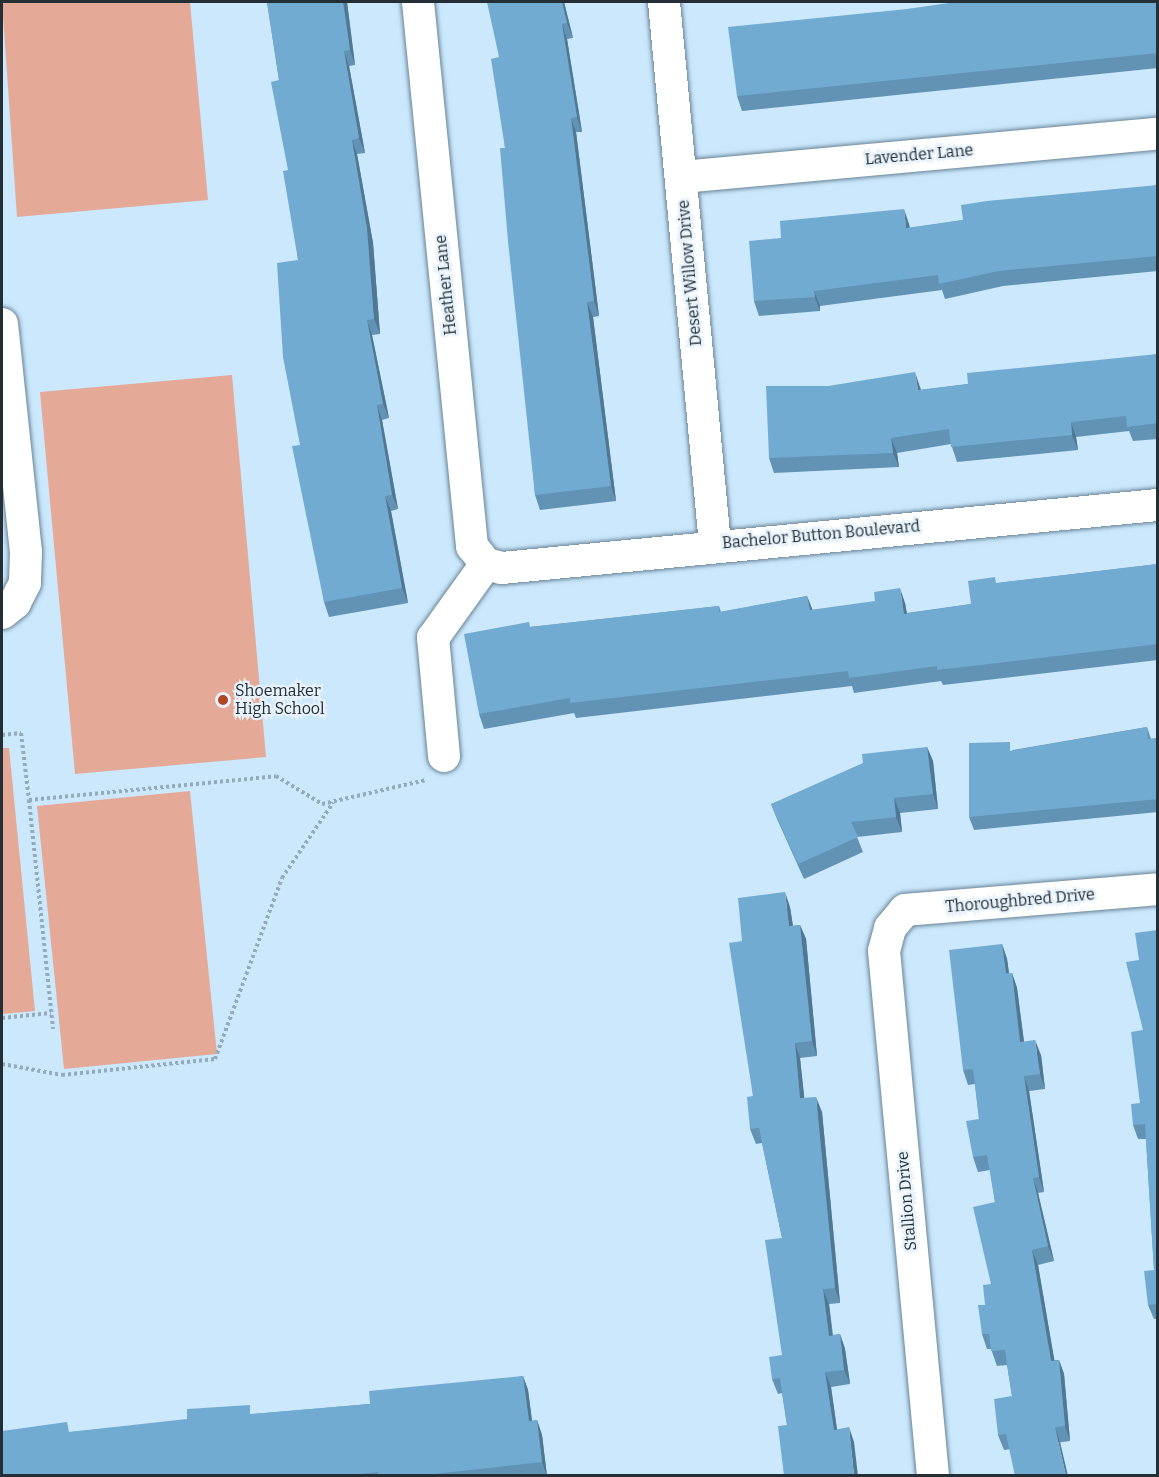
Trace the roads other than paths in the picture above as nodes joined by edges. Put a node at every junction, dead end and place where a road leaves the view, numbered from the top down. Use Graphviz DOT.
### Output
graph roads {
  1 [pos="418,2"];
  2 [pos="664,2"];
  3 [pos="1158,134"];
  4 [pos="681,177"];
  5 [pos="2,324"];
  6 [pos="4,362"];
  7 [pos="8,442"];
  8 [pos="1158,505"];
  9 [pos="715,545"];
  10 [pos="486,564"];
  11 [pos="2,613"];
  12 [pos="444,756"];
  13 [pos="1158,889"];
  14 [pos="890,928"];
  15 [pos="933,1476"];
  1 -- 10 [label="street, Heather Lane"];
  2 -- 4 [label="street, Desert Willow Drive"];
  3 -- 4 [label="street, Lavender Lane"];
  4 -- 9 [label="street, Desert Willow Drive"];
  5 -- 6 [label="street"];
  6 -- 7 [label="street"];
  7 -- 11 [label="street"];
  8 -- 9 [label="street, Bachelor Button Boulevard"];
  9 -- 10 [label="street, Bachelor Button Boulevard"];
  10 -- 12 [label="street"];
  13 -- 14 [label="street, Thoroughbred Drive"];
  14 -- 15 [label="street, Stallion Drive"];
}
